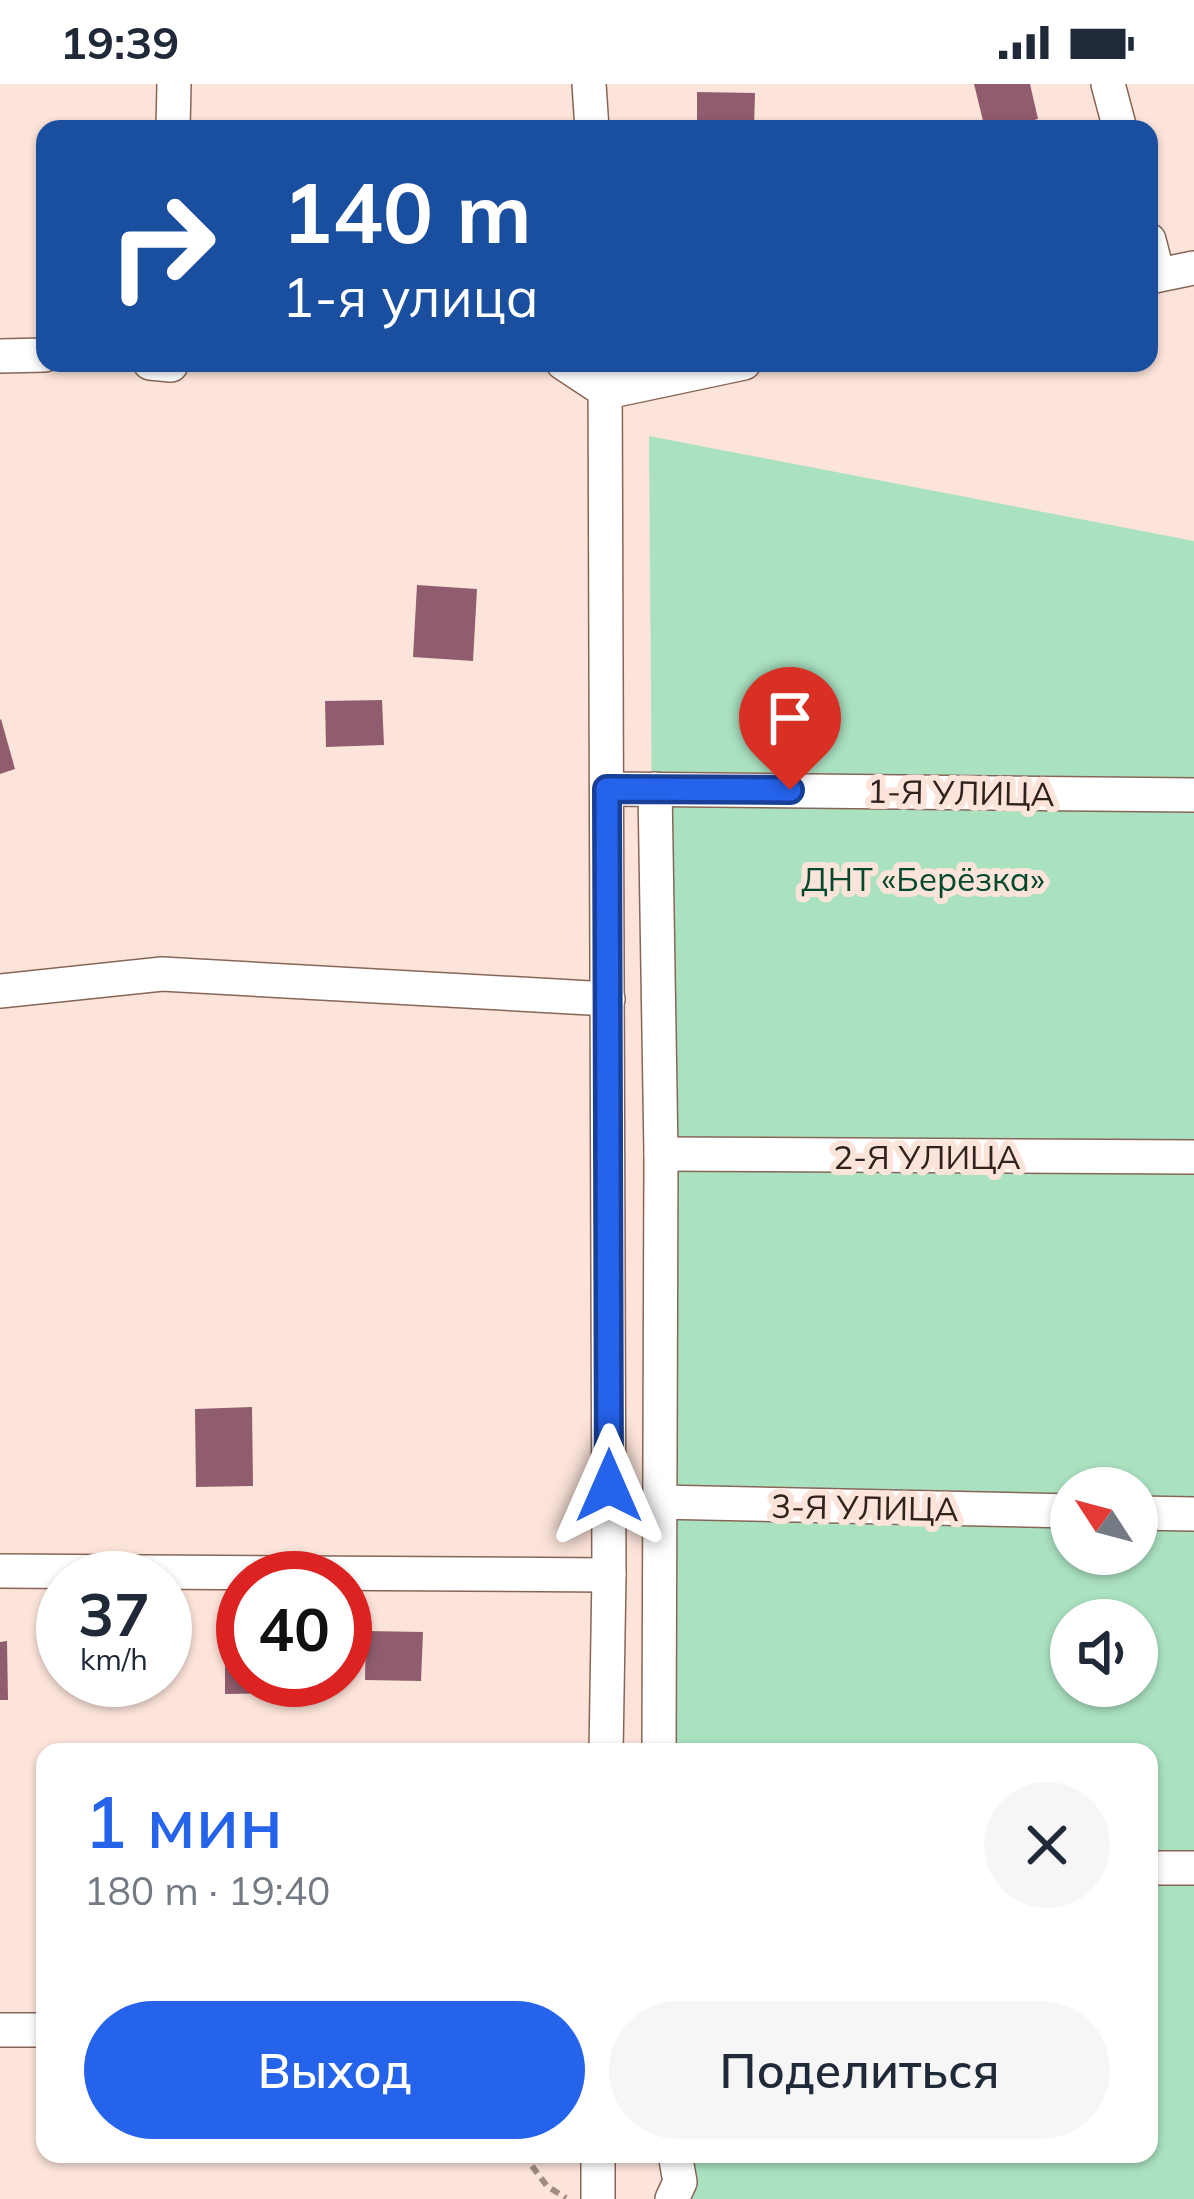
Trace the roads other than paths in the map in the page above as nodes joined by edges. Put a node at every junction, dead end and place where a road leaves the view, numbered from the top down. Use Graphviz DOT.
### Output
graph roads {
  1 [pos="174,84"];
  2 [pos="589,84"];
  3 [pos="1108,84"];
  4 [pos="173,120"];
  5 [pos="591,120"];
  6 [pos="1118,120"];
  7 [pos="1194,268"];
  8 [pos="1158,275"];
  9 [pos="36,355"];
  10 [pos="0,356"];
  11 [pos="661,372"];
  12 [pos="606,378"];
  13 [pos="607,789"];
  14 [pos="655,789"];
  15 [pos="1194,795"];
  16 [pos="0,991"];
  17 [pos="608,999"];
  18 [pos="661,1154"];
  19 [pos="1194,1157"];
  20 [pos="658,1502"];
  21 [pos="1050,1511"];
  22 [pos="1158,1513"];
  23 [pos="1194,1514"];
  24 [pos="0,1571"];
  25 [pos="610,1575"];
  26 [pos="606,1743"];
  27 [pos="659,1743"];
  28 [pos="1158,1868"];
  29 [pos="1194,1868"];
  30 [pos="0,2030"];
  31 [pos="36,2030"];
  32 [pos="598,2163"];
  33 [pos="677,2163"];
  34 [pos="598,2199"];
  35 [pos="672,2199"];
  1 -- 4 [label="street"];
  2 -- 5 [label="street"];
  3 -- 6 [label="street"];
  7 -- 8 [label="street"];
  9 -- 10 [label="street"];
  11 -- 12 [label="street"];
  12 -- 13 [label="street"];
  13 -- 14 [label="street, 1-Я УЛИЦА"];
  13 -- 17 [label="street"];
  14 -- 15 [label="street, 1-Я УЛИЦА"];
  14 -- 18 [label="street"];
  16 -- 17 [label="street"];
  17 -- 25 [label="street"];
  18 -- 19 [label="street, 2-Я УЛИЦА"];
  18 -- 20 [label="street"];
  20 -- 21 [label="street, 3-Я УЛИЦА"];
  20 -- 27 [label="street"];
  22 -- 23 [label="street"];
  24 -- 25 [label="street"];
  25 -- 26 [label="street"];
  28 -- 29 [label="street"];
  30 -- 31 [label="street"];
  32 -- 34 [label="street"];
  33 -- 35 [label="street"];
}
